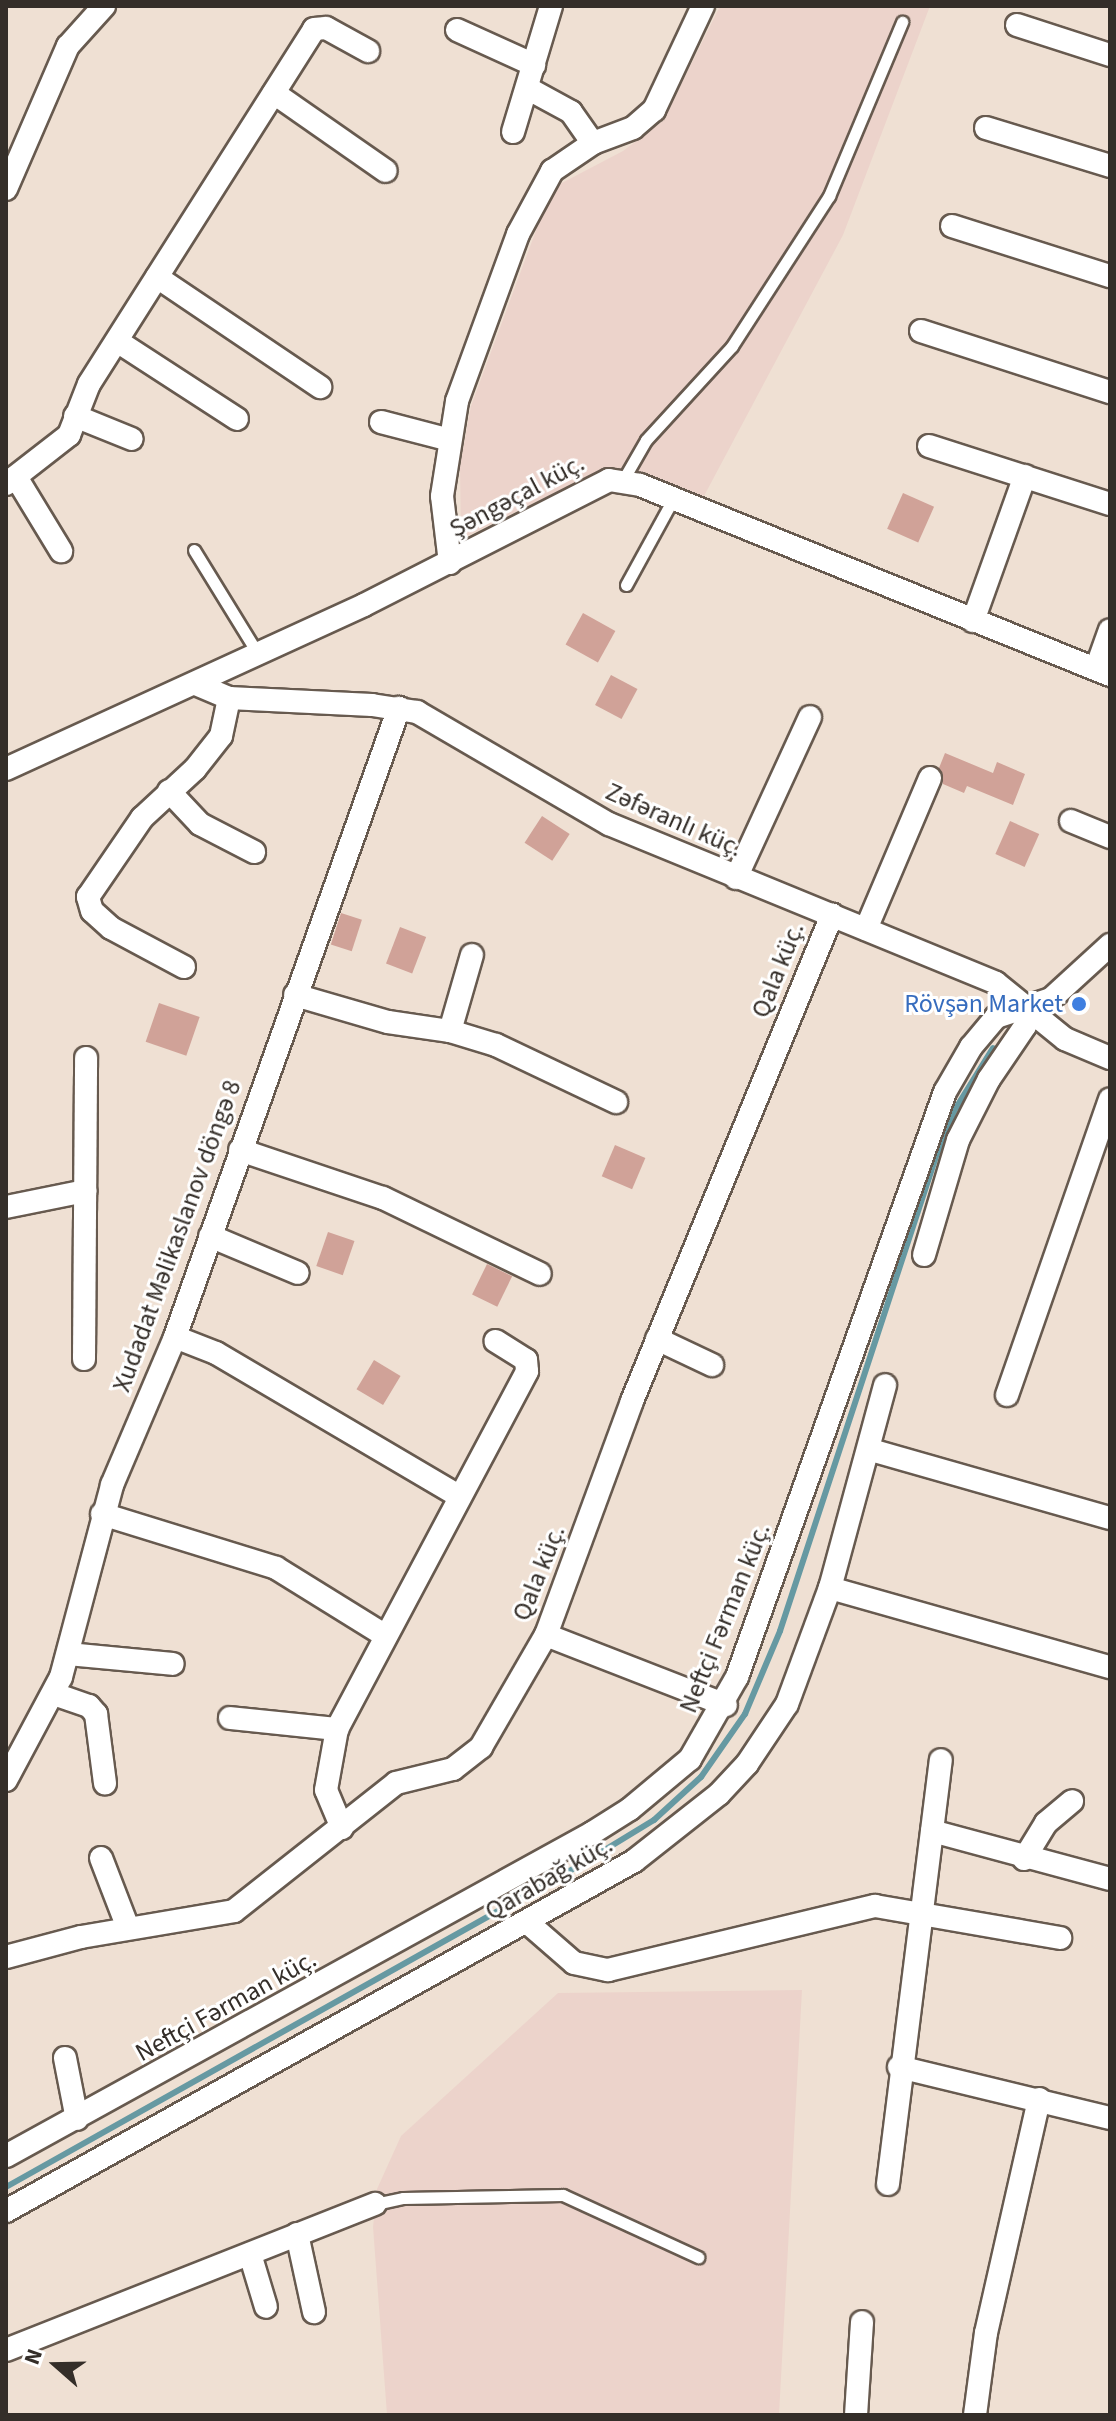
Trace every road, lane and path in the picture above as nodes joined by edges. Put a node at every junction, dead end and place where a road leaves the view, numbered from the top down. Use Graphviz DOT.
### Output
graph roads {
  1 [pos="104,6"];
  2 [pos="551,6"];
  3 [pos="703,6"];
  4 [pos="902,22"];
  5 [pos="1017,25"];
  6 [pos="457,30"];
  7 [pos="368,51"];
  8 [pos="1110,55"];
  9 [pos="534,65"];
  10 [pos="527,88"];
  11 [pos="274,93"];
  12 [pos="986,128"];
  13 [pos="513,132"];
  14 [pos="593,143"];
  15 [pos="1110,166"];
  16 [pos="386,171"];
  17 [pos="6,189"];
  18 [pos="952,226"];
  19 [pos="1110,276"];
  20 [pos="157,277"];
  21 [pos="921,331"];
  22 [pos="117,341"];
  23 [pos="320,387"];
  24 [pos="1110,392"];
  25 [pos="75,416"];
  26 [pos="237,419"];
  27 [pos="381,422"];
  28 [pos="132,439"];
  29 [pos="450,440"];
  30 [pos="929,446"];
  31 [pos="1025,476"];
  32 [pos="623,480"];
  33 [pos="11,481"];
  34 [pos="673,499"];
  35 [pos="1110,504"];
  36 [pos="194,550"];
  37 [pos="61,551"];
  38 [pos="450,563"];
  39 [pos="626,585"];
  40 [pos="973,621"];
  41 [pos="1110,630"];
  42 [pos="258,655"];
  43 [pos="1103,672"];
  44 [pos="196,684"];
  45 [pos="229,698"];
  46 [pos="399,708"];
  47 [pos="810,717"];
  48 [pos="6,769"];
  49 [pos="930,778"];
  50 [pos="169,791"];
  51 [pos="1071,821"];
  52 [pos="1110,837"];
  53 [pos="254,852"];
  54 [pos="736,878"];
  55 [pos="832,915"];
  56 [pos="866,929"];
  57 [pos="1110,945"];
  58 [pos="472,955"];
  59 [pos="184,967"];
  60 [pos="295,995"];
  61 [pos="1029,1007"];
  62 [pos="450,1031"];
  63 [pos="86,1058"];
  64 [pos="1110,1058"];
  65 [pos="1110,1099"];
  66 [pos="616,1102"];
  67 [pos="240,1150"];
  68 [pos="85,1191"];
  69 [pos="6,1207"];
  70 [pos="210,1236"];
  71 [pos="924,1255"];
  72 [pos="298,1273"];
  73 [pos="540,1274"];
  74 [pos="175,1337"];
  75 [pos="657,1339"];
  76 [pos="496,1341"];
  77 [pos="84,1359"];
  78 [pos="712,1365"];
  79 [pos="885,1385"];
  80 [pos="1007,1395"];
  81 [pos="871,1450"];
  82 [pos="460,1497"];
  83 [pos="102,1514"];
  84 [pos="1110,1518"];
  85 [pos="830,1588"];
  86 [pos="384,1635"];
  87 [pos="546,1635"];
  88 [pos="68,1654"];
  89 [pos="173,1664"];
  90 [pos="1110,1667"];
  91 [pos="54,1694"];
  92 [pos="726,1705"];
  93 [pos="230,1718"];
  94 [pos="337,1729"];
  95 [pos="941,1760"];
  96 [pos="6,1780"];
  97 [pos="105,1783"];
  98 [pos="1072,1801"];
  99 [pos="342,1828"];
  100 [pos="932,1831"];
  101 [pos="101,1858"];
  102 [pos="1024,1859"];
  103 [pos="1110,1879"];
  104 [pos="919,1910"];
  105 [pos="528,1923"];
  106 [pos="128,1928"];
  107 [pos="1060,1938"];
  108 [pos="6,1957"];
  109 [pos="65,2058"];
  110 [pos="899,2067"];
  111 [pos="1039,2099"];
  112 [pos="1110,2118"];
  113 [pos="77,2119"];
  114 [pos="6,2156"];
  115 [pos="888,2184"];
  116 [pos="375,2204"];
  117 [pos="6,2211"];
  118 [pos="297,2234"];
  119 [pos="250,2254"];
  120 [pos="698,2257"];
  121 [pos="266,2307"];
  122 [pos="314,2312"];
  123 [pos="862,2322"];
  124 [pos="6,2350"];
  125 [pos="856,2415"];
  126 [pos="975,2415"];
  1 -- 17 [label="street"];
  2 -- 9 [label="street"];
  3 -- 14 [label="street"];
  4 -- 32 [label="lane"];
  5 -- 8 [label="street"];
  6 -- 9 [label="street"];
  7 -- 11 [label="street"];
  9 -- 10 [label="street"];
  10 -- 13 [label="street"];
  10 -- 14 [label="street"];
  11 -- 16 [label="street"];
  11 -- 20 [label="street"];
  12 -- 15 [label="street"];
  14 -- 29 [label="street"];
  18 -- 19 [label="street"];
  20 -- 22 [label="street"];
  20 -- 23 [label="street"];
  21 -- 24 [label="street"];
  22 -- 25 [label="street"];
  22 -- 26 [label="street"];
  25 -- 28 [label="street"];
  25 -- 33 [label="street"];
  27 -- 29 [label="street"];
  29 -- 38 [label="street"];
  30 -- 31 [label="street"];
  31 -- 35 [label="street"];
  31 -- 40 [label="street"];
  32 -- 34 [label="street, Şəngəçal küç."];
  32 -- 38 [label="street, Şəngəçal küç."];
  33 -- 37 [label="street"];
  34 -- 39 [label="lane"];
  34 -- 40 [label="street, Şəngəçal küç."];
  36 -- 42 [label="lane"];
  38 -- 42 [label="street, Şəngəçal küç."];
  40 -- 43 [label="street, Şəngəçal küç."];
  41 -- 43 [label="street"];
  42 -- 44 [label="street, Şəngəçal küç."];
  44 -- 45 [label="street, Zəfəranlı küç."];
  44 -- 48 [label="street, Şəngəçal küç."];
  45 -- 46 [label="street, Zəfəranlı küç."];
  45 -- 50 [label="street"];
  46 -- 54 [label="street, Zəfəranlı küç."];
  46 -- 60 [label="street, Xudadat Məlikaslanov döngə 8"];
  47 -- 54 [label="street"];
  49 -- 56 [label="street"];
  50 -- 53 [label="street"];
  50 -- 59 [label="street"];
  51 -- 52 [label="street"];
  54 -- 55 [label="street, Zəfəranlı küç."];
  55 -- 56 [label="street, Zəfəranlı küç."];
  55 -- 75 [label="street, Qala küç."];
  56 -- 61 [label="street, Zəfəranlı küç."];
  57 -- 61 [label="street"];
  58 -- 62 [label="street"];
  60 -- 62 [label="street"];
  60 -- 67 [label="street, Xudadat Məlikaslanov döngə 8"];
  61 -- 64 [label="street, Zəfəranlı küç."];
  61 -- 71 [label="street"];
  61 -- 92 [label="street, Neftçi Fərman küç."];
  62 -- 66 [label="street"];
  63 -- 68 [label="street"];
  65 -- 80 [label="street"];
  67 -- 70 [label="street, Xudadat Məlikaslanov döngə 8"];
  67 -- 73 [label="street"];
  68 -- 69 [label="street"];
  68 -- 77 [label="street"];
  70 -- 72 [label="street"];
  70 -- 74 [label="street, Xudadat Məlikaslanov döngə 8"];
  74 -- 82 [label="street"];
  74 -- 83 [label="street, Xudadat Məlikaslanov döngə 8"];
  75 -- 78 [label="street"];
  75 -- 87 [label="street, Qala küç."];
  76 -- 82 [label="street"];
  79 -- 81 [label="street, Qarabağ küç."];
  81 -- 84 [label="street"];
  81 -- 85 [label="street, Qarabağ küç."];
  82 -- 86 [label="street"];
  83 -- 86 [label="street"];
  83 -- 88 [label="street, Xudadat Məlikaslanov döngə 8"];
  85 -- 90 [label="street"];
  85 -- 105 [label="street, Qarabağ küç."];
  86 -- 94 [label="street"];
  87 -- 92 [label="street"];
  87 -- 99 [label="street, Qala küç."];
  88 -- 89 [label="street"];
  88 -- 91 [label="street, Xudadat Məlikaslanov döngə 8"];
  91 -- 96 [label="street, Xudadat Məlikaslanov döngə 8"];
  91 -- 97 [label="street"];
  92 -- 113 [label="street, Neftçi Fərman küç."];
  93 -- 94 [label="street"];
  94 -- 99 [label="street"];
  95 -- 100 [label="street"];
  98 -- 102 [label="street"];
  99 -- 106 [label="street, Qala küç."];
  100 -- 102 [label="street"];
  100 -- 104 [label="street"];
  101 -- 106 [label="street"];
  102 -- 103 [label="street"];
  104 -- 105 [label="street"];
  104 -- 107 [label="street"];
  104 -- 110 [label="street"];
  105 -- 117 [label="street, Qarabağ küç."];
  106 -- 108 [label="street, Qala küç."];
  109 -- 113 [label="street"];
  110 -- 111 [label="street"];
  110 -- 115 [label="street"];
  111 -- 112 [label="street"];
  111 -- 126 [label="street"];
  113 -- 114 [label="street, Neftçi Fərman küç."];
  116 -- 118 [label="street"];
  116 -- 120 [label="lane"];
  118 -- 119 [label="street"];
  118 -- 122 [label="street"];
  119 -- 121 [label="street"];
  119 -- 124 [label="street"];
  123 -- 125 [label="street"];
}
